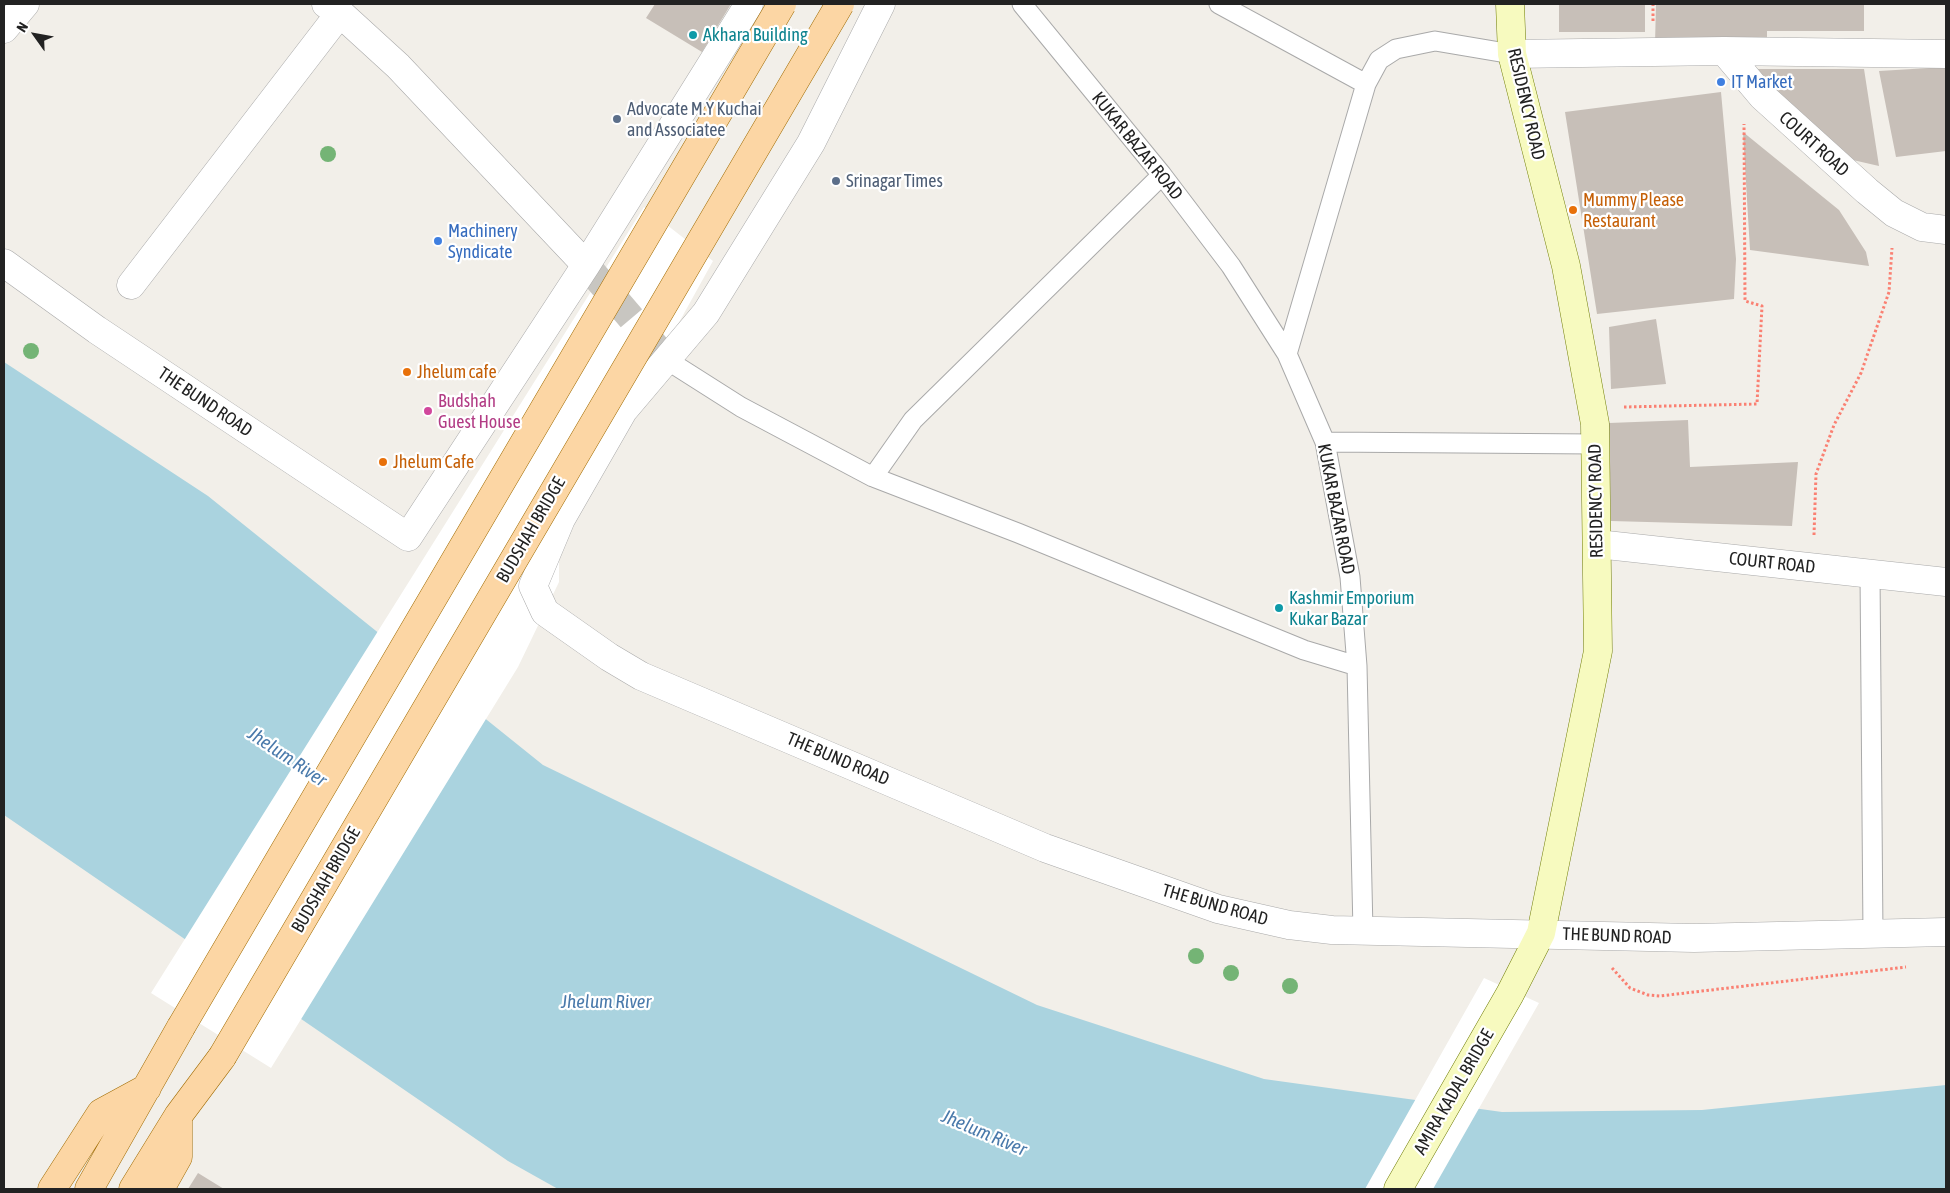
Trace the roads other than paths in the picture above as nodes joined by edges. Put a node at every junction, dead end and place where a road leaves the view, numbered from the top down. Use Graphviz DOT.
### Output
graph roads {
  1 [pos="25,4"];
  2 [pos="750,4"];
  3 [pos="782,4"];
  4 [pos="840,4"];
  5 [pos="881,4"];
  6 [pos="1022,4"];
  7 [pos="1220,4"];
  8 [pos="1510,4"];
  9 [pos="333,8"];
  10 [pos="4,29"];
  11 [pos="1724,51"];
  12 [pos="1512,54"];
  13 [pos="1946,54"];
  14 [pos="1366,84"];
  15 [pos="1162,175"];
  16 [pos="1946,230"];
  17 [pos="4,263"];
  18 [pos="586,265"];
  19 [pos="131,285"];
  20 [pos="1287,354"];
  21 [pos="667,360"];
  22 [pos="1325,442"];
  23 [pos="1595,444"];
  24 [pos="873,477"];
  25 [pos="1597,544"];
  26 [pos="1870,574"];
  27 [pos="1946,582"];
  28 [pos="1356,666"];
  29 [pos="1363,931"];
  30 [pos="1946,932"];
  31 [pos="1541,934"];
  32 [pos="1873,936"];
  33 [pos="1510,994"];
  34 [pos="149,1087"];
  35 [pos="178,1116"];
  36 [pos="52,1189"];
  37 [pos="89,1189"];
  38 [pos="133,1189"];
  39 [pos="160,1189"];
  40 [pos="1398,1189"];
  1 -- 10 [label="street"];
  2 -- 18 [label="street"];
  3 -- 34 [label="main road, bridge"];
  4 -- 35 [label="main road, BUDSHAH BRIDGE, bridge"];
  5 -- 21 [label="street"];
  6 -- 15 [label="lane, KUKAR BAZAR ROAD"];
  7 -- 14 [label="lane"];
  8 -- 12 [label="main road, RESIDENCY ROAD"];
  9 -- 18 [label="street"];
  9 -- 19 [label="street"];
  11 -- 12 [label="street"];
  11 -- 13 [label="street"];
  11 -- 16 [label="street, COURT ROAD"];
  12 -- 14 [label="lane"];
  12 -- 23 [label="main road, RESIDENCY ROAD"];
  14 -- 20 [label="lane"];
  15 -- 20 [label="lane, KUKAR BAZAR ROAD"];
  15 -- 24 [label="lane"];
  17 -- 18 [label="street, THE BUND ROAD"];
  20 -- 22 [label="lane, KUKAR BAZAR ROAD"];
  21 -- 24 [label="lane"];
  21 -- 29 [label="street, THE BUND ROAD"];
  22 -- 23 [label="lane"];
  22 -- 28 [label="lane, KUKAR BAZAR ROAD"];
  23 -- 25 [label="main road, RESIDENCY ROAD"];
  24 -- 28 [label="lane"];
  25 -- 26 [label="street, COURT ROAD"];
  25 -- 31 [label="main road, RESIDENCY ROAD"];
  26 -- 27 [label="street, COURT ROAD"];
  26 -- 32 [label="lane"];
  28 -- 29 [label="lane, KUKAR BAZAR ROAD"];
  29 -- 31 [label="street, THE BUND ROAD"];
  30 -- 32 [label="street, THE BUND ROAD"];
  31 -- 32 [label="street, THE BUND ROAD"];
  31 -- 33 [label="main road, RESIDENCY ROAD"];
  33 -- 40 [label="main road, AMIRA KADAL BRIDGE"];
  34 -- 36 [label="main road"];
  34 -- 37 [label="main road"];
  35 -- 38 [label="main road, BUDSHAH BRIDGE"];
  35 -- 39 [label="main road"];
}
